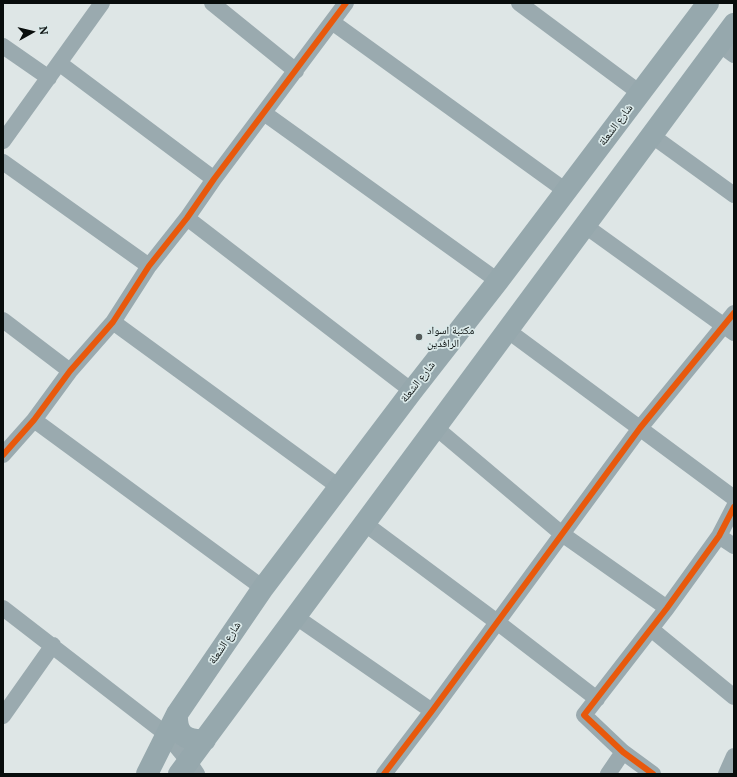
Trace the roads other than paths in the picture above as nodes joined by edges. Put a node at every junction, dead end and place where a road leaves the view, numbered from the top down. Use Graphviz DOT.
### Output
graph roads {
  1 [pos="102,3"];
  2 [pos="212,3"];
  3 [pos="346,3"];
  4 [pos="519,3"];
  5 [pos="708,3"];
  6 [pos="332,22"];
  7 [pos="734,24"];
  8 [pos="3,46"];
  9 [pos="726,50"];
  10 [pos="59,63"];
  11 [pos="296,70"];
  12 [pos="49,78"];
  13 [pos="640,93"];
  14 [pos="264,113"];
  15 [pos="651,135"];
  16 [pos="3,141"];
  17 [pos="3,162"];
  18 [pos="214,179"];
  19 [pos="566,191"];
  20 [pos="734,195"];
  21 [pos="187,218"];
  22 [pos="584,226"];
  23 [pos="149,266"];
  24 [pos="498,281"];
  25 [pos="3,320"];
  26 [pos="113,322"];
  27 [pos="731,324"];
  28 [pos="507,330"];
  29 [pos="70,371"];
  30 [pos="412,390"];
  31 [pos="34,420"];
  32 [pos="435,428"];
  33 [pos="640,428"];
  34 [pos="3,455"];
  35 [pos="339,487"];
  36 [pos="734,498"];
  37 [pos="734,508"];
  38 [pos="364,523"];
  39 [pos="562,534"];
  40 [pos="719,536"];
  41 [pos="734,546"];
  42 [pos="262,588"];
  43 [pos="3,608"];
  44 [pos="668,608"];
  45 [pos="296,616"];
  46 [pos="497,622"];
  47 [pos="651,629"];
  48 [pos="52,645"];
  49 [pos="734,697"];
  50 [pos="597,698"];
  51 [pos="432,711"];
  52 [pos="177,714"];
  53 [pos="3,716"];
  54 [pos="166,734"];
  55 [pos="205,740"];
  56 [pos="623,752"];
  57 [pos="734,756"];
  58 [pos="188,770"];
  59 [pos="386,773"];
  60 [pos="147,774"];
  61 [pos="608,774"];
  62 [pos="653,774"];
  63 [pos="726,774"];
  1 -- 10 [label="street"];
  2 -- 11 [label="street"];
  3 -- 6 [label="street"];
  4 -- 13 [label="street"];
  5 -- 13 [label="main road, شارع الشعلة"];
  6 -- 11 [label="street"];
  6 -- 19 [label="street"];
  7 -- 9 [label="main road"];
  8 -- 12 [label="street"];
  9 -- 15 [label="main road"];
  10 -- 12 [label="street"];
  10 -- 18 [label="street"];
  11 -- 14 [label="street"];
  12 -- 16 [label="street"];
  13 -- 19 [label="main road, شارع الشعلة"];
  14 -- 18 [label="street"];
  14 -- 24 [label="street"];
  15 -- 20 [label="street"];
  15 -- 22 [label="main road"];
  17 -- 23 [label="street"];
  18 -- 21 [label="street"];
  19 -- 24 [label="main road, شارع الشعلة"];
  21 -- 23 [label="street"];
  21 -- 30 [label="street"];
  22 -- 27 [label="street"];
  22 -- 28 [label="main road"];
  23 -- 26 [label="street"];
  24 -- 30 [label="main road, شارع الشعلة"];
  25 -- 29 [label="street"];
  26 -- 29 [label="street"];
  26 -- 35 [label="street"];
  27 -- 33 [label="street"];
  28 -- 32 [label="main road"];
  28 -- 33 [label="street"];
  29 -- 31 [label="street"];
  30 -- 35 [label="main road, شارع الشعلة"];
  31 -- 34 [label="street"];
  31 -- 42 [label="street"];
  32 -- 38 [label="main road"];
  32 -- 39 [label="street"];
  33 -- 36 [label="street"];
  33 -- 39 [label="street"];
  35 -- 42 [label="main road, شارع الشعلة"];
  37 -- 40 [label="street"];
  38 -- 45 [label="main road"];
  38 -- 46 [label="street"];
  39 -- 44 [label="street"];
  39 -- 46 [label="street"];
  40 -- 41 [label="street"];
  40 -- 44 [label="street"];
  42 -- 52 [label="main road, شارع الشعلة"];
  43 -- 48 [label="street"];
  44 -- 47 [label="street"];
  45 -- 51 [label="street"];
  45 -- 55 [label="main road"];
  46 -- 50 [label="street"];
  46 -- 51 [label="street"];
  47 -- 49 [label="street"];
  47 -- 50 [label="street"];
  48 -- 53 [label="street"];
  48 -- 54 [label="street"];
  50 -- 56 [label="street"];
  51 -- 59 [label="street"];
  52 -- 54 [label="main road, شارع الشعلة"];
  52 -- 55 [label="main road"];
  54 -- 58 [label="street"];
  54 -- 60 [label="main road, شارع الشعلة"];
  55 -- 58 [label="main road"];
  56 -- 61 [label="street"];
  56 -- 62 [label="street"];
  57 -- 63 [label="street"];
}
